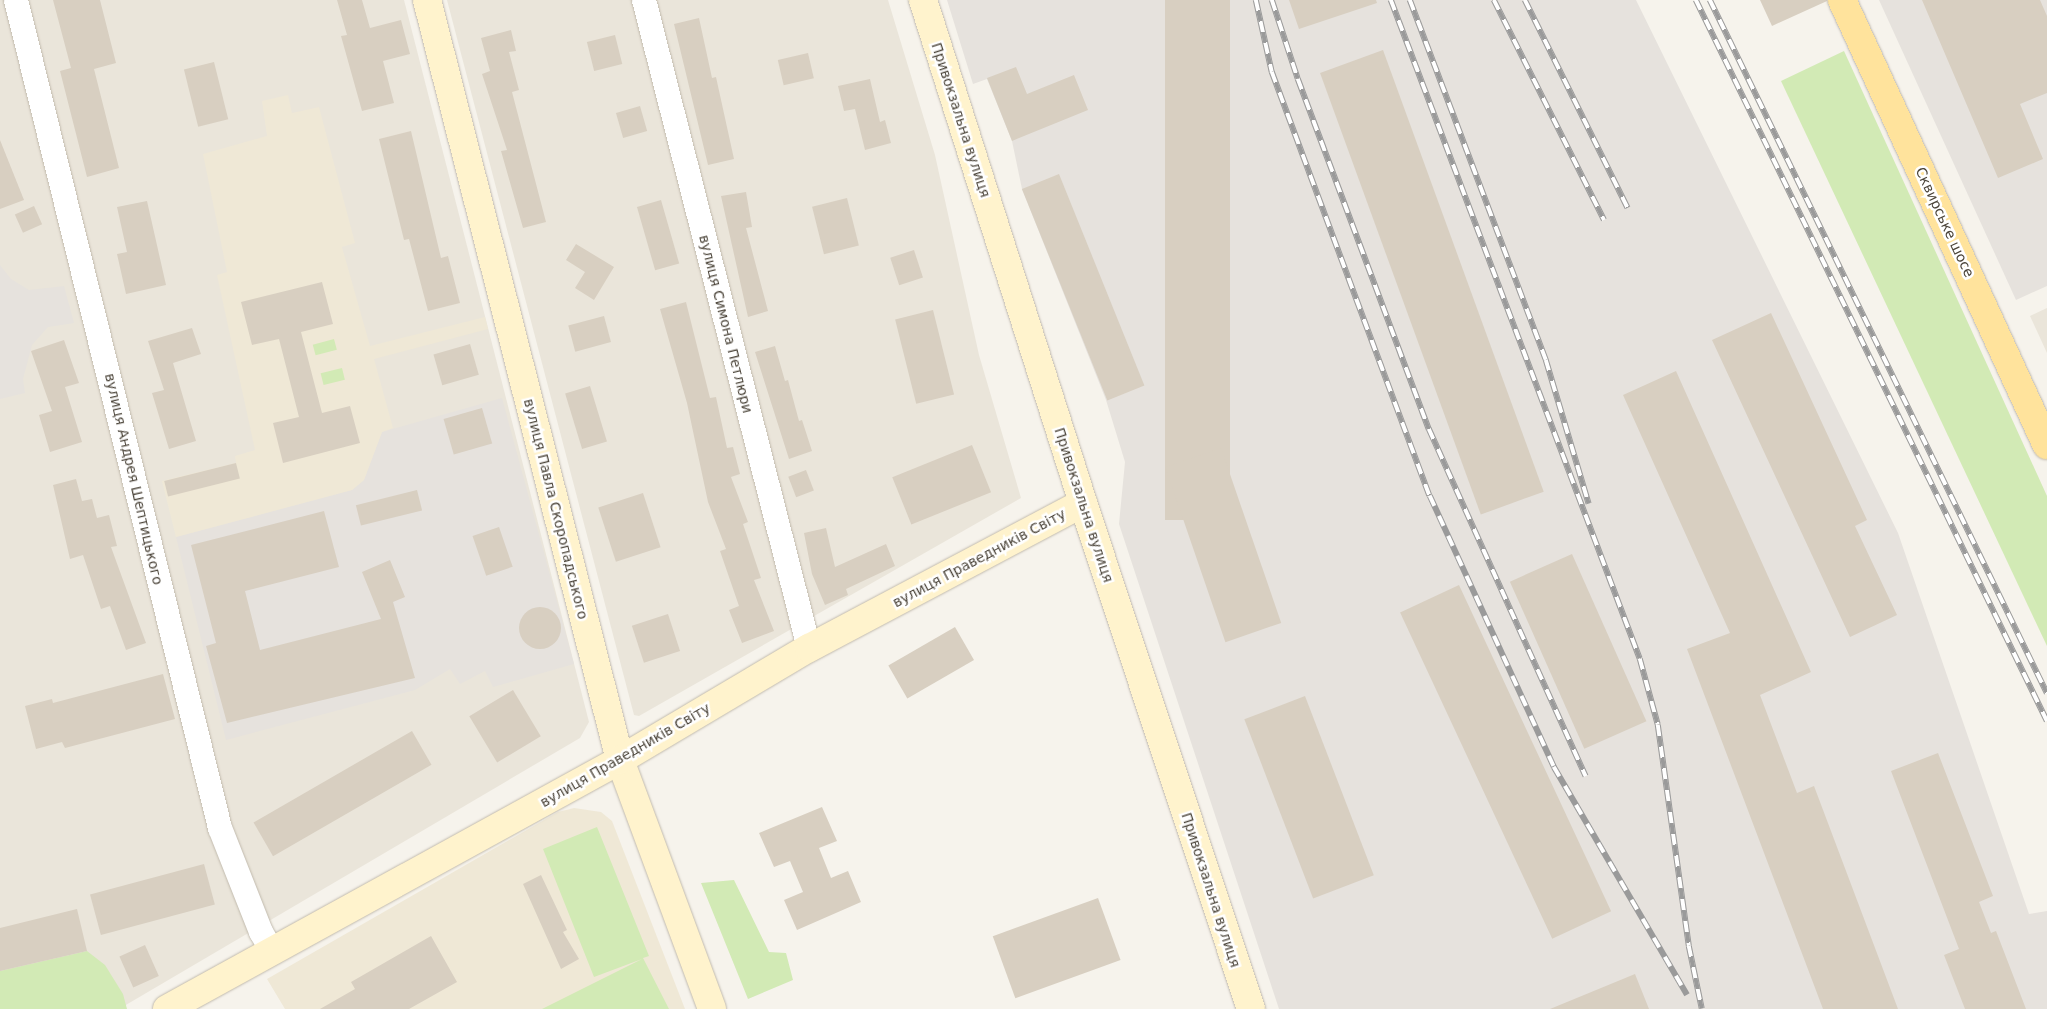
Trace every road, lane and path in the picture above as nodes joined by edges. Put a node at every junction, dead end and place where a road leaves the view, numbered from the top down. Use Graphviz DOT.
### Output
graph roads {
  1 [pos="16,0"];
  2 [pos="427,0"];
  3 [pos="644,0"];
  4 [pos="923,0"];
  5 [pos="1842,0"];
  6 [pos="2047,446"];
  7 [pos="1083,503"];
  8 [pos="809,648"];
  9 [pos="620,760"];
  10 [pos="272,951"];
  11 [pos="168,1009"];
  12 [pos="712,1009"];
  13 [pos="1251,1009"];
  1 -- 10 [label="street, вулиця Андрея Шептицького"];
  2 -- 9 [label="street, вулиця Павла Скоропадського"];
  3 -- 8 [label="street, вулиця Симона Петлюри"];
  4 -- 7 [label="street, Привокзальна вулиця"];
  5 -- 6 [label="main road, Сквирське шосе"];
  7 -- 8 [label="street, вулиця Праведників Світу"];
  7 -- 13 [label="street, Привокзальна вулиця"];
  8 -- 9 [label="street, вулиця Праведників Світу"];
  9 -- 10 [label="street, вулиця Праведників Світу"];
  9 -- 12 [label="street, вулиця Павла Скоропадського"];
  10 -- 11 [label="street, вулиця Праведників Світу"];
}
